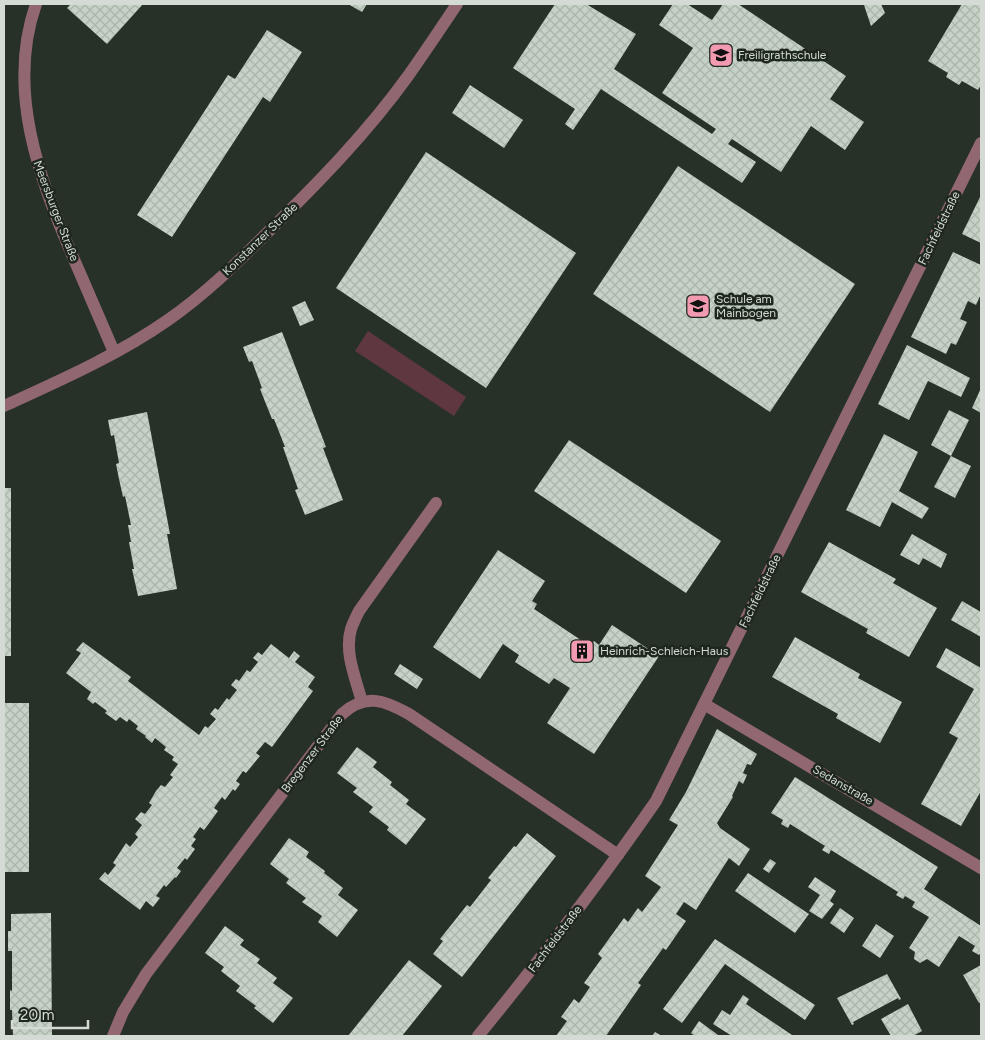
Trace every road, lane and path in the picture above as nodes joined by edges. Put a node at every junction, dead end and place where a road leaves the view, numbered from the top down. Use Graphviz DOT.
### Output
graph roads {
  1 [pos="36,4"];
  2 [pos="457,4"];
  3 [pos="981,143"];
  4 [pos="114,352"];
  5 [pos="4,406"];
  6 [pos="436,503"];
  7 [pos="362,702"];
  8 [pos="704,704"];
  9 [pos="618,855"];
  10 [pos="981,868"];
  11 [pos="113,1036"];
  12 [pos="478,1036"];
  1 -- 4 [label="street, Meersburger Straße"];
  2 -- 4 [label="street, Konstanzer Straße"];
  3 -- 8 [label="street, Fachfeldstraße"];
  4 -- 5 [label="street, Konstanzer Straße"];
  6 -- 7 [label="street"];
  7 -- 9 [label="street"];
  7 -- 11 [label="street, Bregenzer Straße"];
  8 -- 9 [label="street, Fachfeldstraße"];
  8 -- 10 [label="street, Sedanstraße"];
  9 -- 12 [label="street, Fachfeldstraße"];
}
